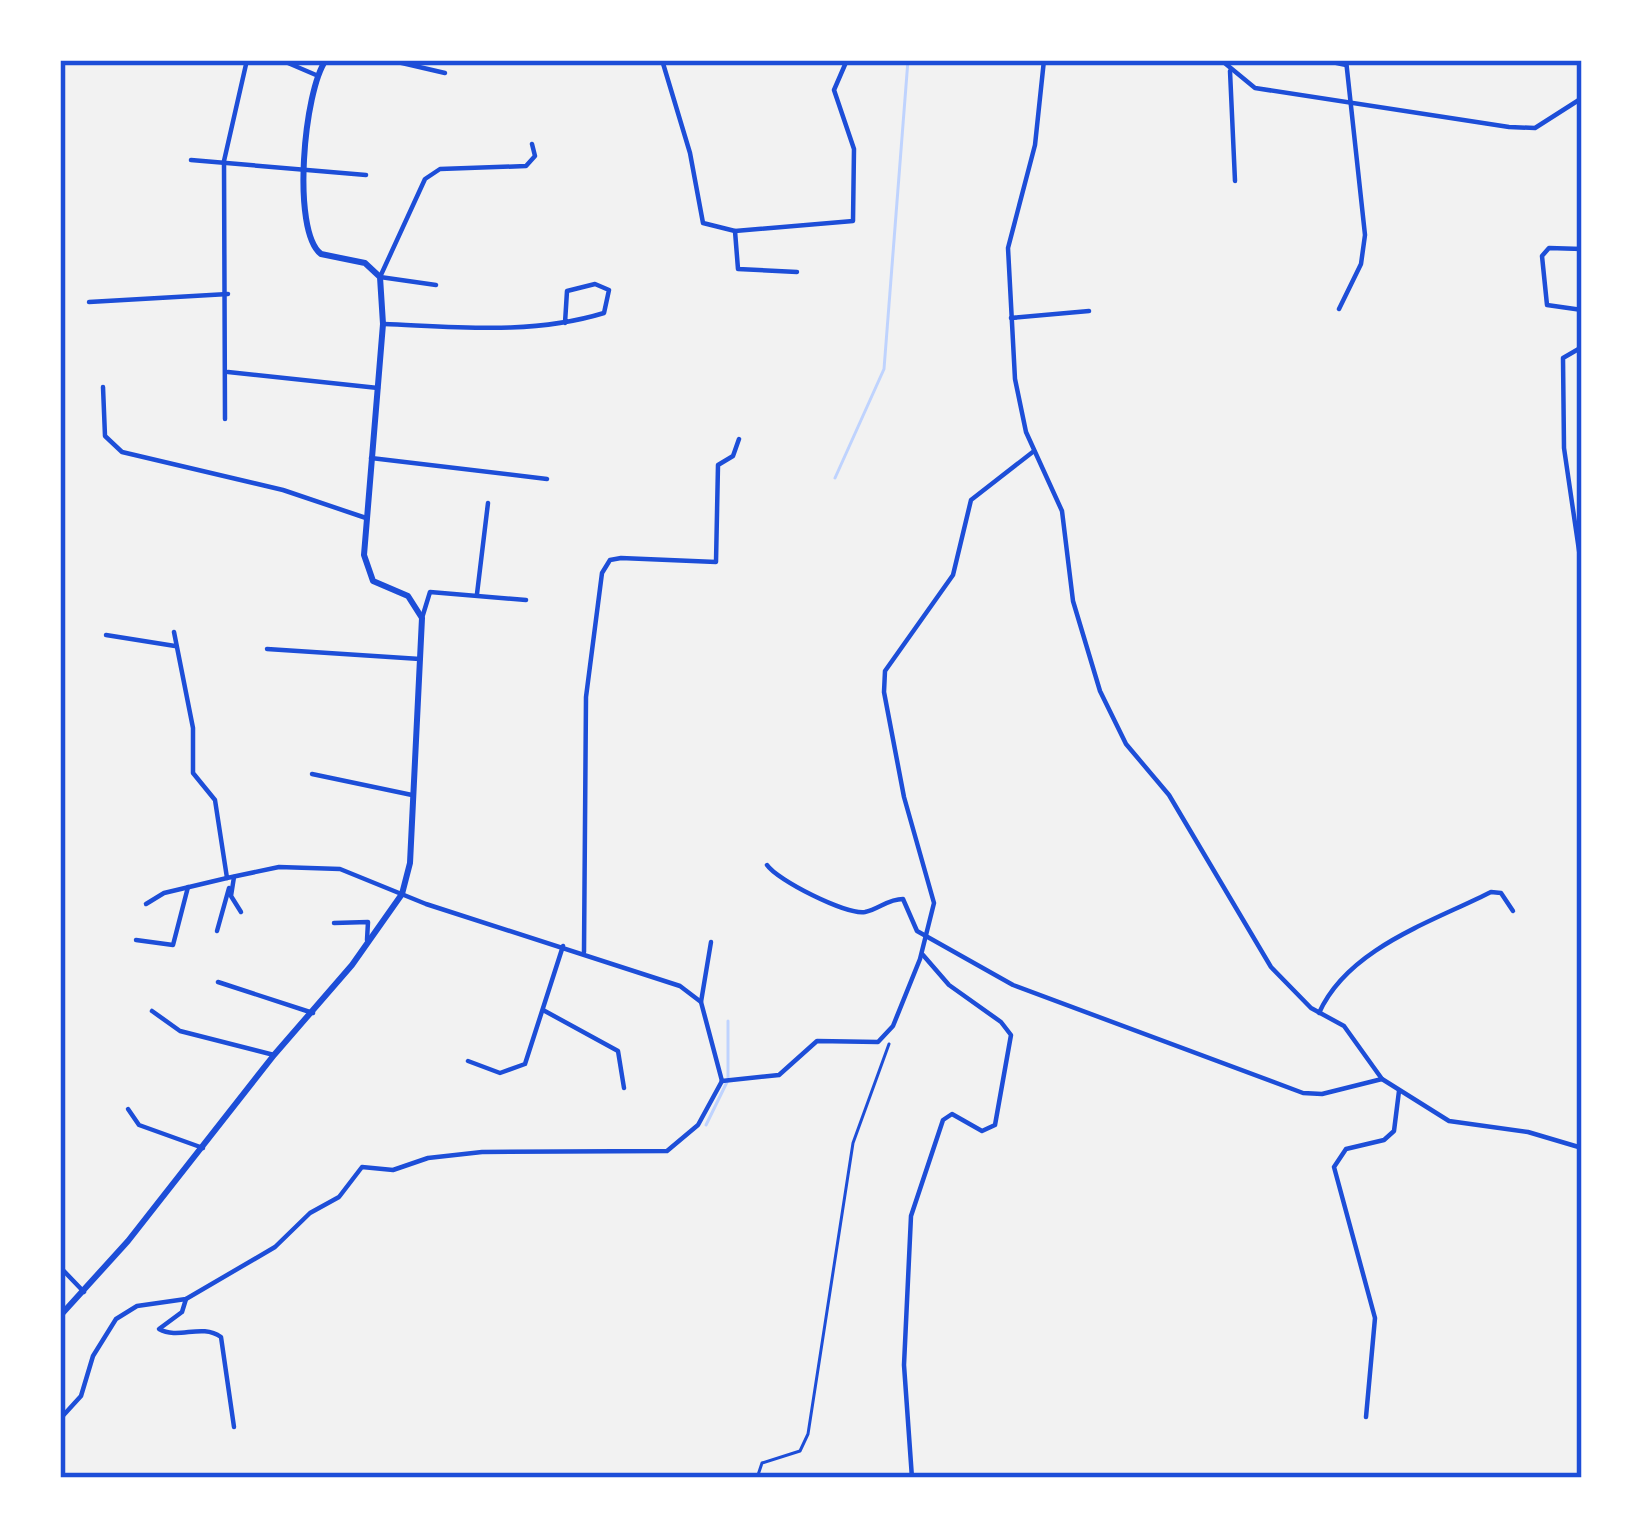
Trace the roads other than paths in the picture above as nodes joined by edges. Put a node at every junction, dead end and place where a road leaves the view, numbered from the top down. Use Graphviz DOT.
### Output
graph roads {
  1 [pos="247,60"];
  2 [pos="281,60"];
  3 [pos="326,60"];
  4 [pos="389,60"];
  5 [pos="662,60"];
  6 [pos="847,60"];
  7 [pos="1043,60"];
  8 [pos="1221,60"];
  9 [pos="1323,60"];
  10 [pos="1346,63"];
  11 [pos="1230,71"];
  12 [pos="446,74"];
  13 [pos="316,75"];
  14 [pos="1582,98"];
  15 [pos="1350,105"];
  16 [pos="532,144"];
  17 [pos="191,160"];
  18 [pos="224,161"];
  19 [pos="304,167"];
  20 [pos="365,175"];
  21 [pos="1235,181"];
  22 [pos="735,230"];
  23 [pos="1582,249"];
  24 [pos="797,272"];
  25 [pos="380,278"];
  26 [pos="436,285"];
  27 [pos="228,294"];
  28 [pos="89,302"];
  29 [pos="1339,309"];
  30 [pos="1089,310"];
  31 [pos="1582,310"];
  32 [pos="1008,318"];
  33 [pos="566,323"];
  34 [pos="383,324"];
  35 [pos="1582,346"];
  36 [pos="227,372"];
  37 [pos="103,387"];
  38 [pos="378,388"];
  39 [pos="225,419"];
  40 [pos="739,439"];
  41 [pos="1034,451"];
  42 [pos="371,458"];
  43 [pos="548,478"];
  44 [pos="488,503"];
  45 [pos="366,518"];
  46 [pos="1582,572"];
  47 [pos="477,594"];
  48 [pos="526,600"];
  49 [pos="422,618"];
  50 [pos="174,632"];
  51 [pos="106,634"];
  52 [pos="175,646"];
  53 [pos="267,649"];
  54 [pos="420,659"];
  55 [pos="312,774"];
  56 [pos="412,795"];
  57 [pos="767,865"];
  58 [pos="230,877"];
  59 [pos="188,887"];
  60 [pos="230,888"];
  61 [pos="403,894"];
  62 [pos="146,904"];
  63 [pos="1514,911"];
  64 [pos="241,912"];
  65 [pos="334,923"];
  66 [pos="217,931"];
  67 [pos="928,936"];
  68 [pos="136,940"];
  69 [pos="710,942"];
  70 [pos="366,946"];
  71 [pos="563,946"];
  72 [pos="584,952"];
  73 [pos="922,954"];
  74 [pos="218,982"];
  75 [pos="700,1002"];
  76 [pos="544,1010"];
  77 [pos="152,1011"];
  78 [pos="313,1013"];
  79 [pos="1319,1013"];
  80 [pos="274,1055"];
  81 [pos="468,1061"];
  82 [pos="1382,1079"];
  83 [pos="724,1081"];
  84 [pos="624,1088"];
  85 [pos="1399,1091"];
  86 [pos="128,1108"];
  87 [pos="203,1148"];
  88 [pos="1582,1148"];
  89 [pos="60,1267"];
  90 [pos="83,1292"];
  91 [pos="186,1299"];
  92 [pos="60,1316"];
  93 [pos="1366,1418"];
  94 [pos="60,1419"];
  95 [pos="234,1427"];
  96 [pos="912,1478"];
  1 -- 18 [label="street"];
  2 -- 13 [label="street"];
  3 -- 13 [label="street"];
  4 -- 12 [label="street"];
  5 -- 22 [label="street"];
  6 -- 22 [label="street"];
  7 -- 32 [label="street"];
  8 -- 11 [label="street"];
  9 -- 10 [label="street"];
  10 -- 15 [label="street"];
  11 -- 15 [label="street"];
  11 -- 21 [label="street"];
  13 -- 19 [label="street"];
  14 -- 15 [label="street"];
  15 -- 29 [label="street"];
  16 -- 25 [label="street"];
  17 -- 18 [label="street"];
  18 -- 19 [label="street"];
  18 -- 27 [label="street"];
  19 -- 20 [label="street"];
  19 -- 25 [label="street"];
  22 -- 24 [label="street"];
  23 -- 31 [label="street"];
  25 -- 26 [label="street"];
  25 -- 34 [label="street"];
  27 -- 28 [label="street"];
  27 -- 36 [label="street"];
  30 -- 32 [label="street"];
  32 -- 41 [label="street"];
  33 -- 33 [label="street"];
  33 -- 34 [label="street"];
  34 -- 38 [label="street"];
  35 -- 46 [label="street"];
  36 -- 38 [label="street"];
  36 -- 39 [label="street"];
  37 -- 45 [label="street"];
  38 -- 42 [label="street"];
  40 -- 72 [label="street"];
  41 -- 67 [label="street"];
  41 -- 79 [label="street"];
  42 -- 43 [label="street"];
  42 -- 45 [label="street"];
  44 -- 47 [label="street"];
  45 -- 49 [label="street"];
  47 -- 48 [label="street"];
  47 -- 49 [label="street"];
  49 -- 54 [label="street"];
  50 -- 52 [label="street"];
  51 -- 52 [label="street"];
  52 -- 58 [label="street"];
  53 -- 54 [label="street"];
  54 -- 56 [label="street"];
  55 -- 56 [label="street"];
  56 -- 61 [label="street"];
  57 -- 67 [label="street"];
  58 -- 59 [label="street"];
  58 -- 60 [label="street"];
  58 -- 61 [label="street"];
  59 -- 62 [label="street"];
  59 -- 68 [label="street"];
  60 -- 64 [label="street"];
  60 -- 66 [label="street"];
  61 -- 70 [label="street"];
  61 -- 71 [label="street"];
  63 -- 79 [label="street"];
  65 -- 70 [label="street"];
  67 -- 73 [label="street"];
  67 -- 82 [label="street"];
  69 -- 75 [label="street"];
  70 -- 78 [label="street"];
  71 -- 72 [label="street"];
  71 -- 76 [label="street"];
  72 -- 75 [label="street"];
  73 -- 83 [label="street"];
  73 -- 96 [label="street"];
  74 -- 78 [label="street"];
  75 -- 83 [label="street"];
  76 -- 81 [label="street"];
  76 -- 84 [label="street"];
  77 -- 80 [label="street"];
  78 -- 80 [label="street"];
  79 -- 82 [label="street"];
  80 -- 87 [label="street"];
  82 -- 85 [label="street"];
  83 -- 91 [label="street"];
  85 -- 88 [label="street"];
  85 -- 93 [label="street"];
  86 -- 87 [label="street"];
  87 -- 90 [label="street"];
  89 -- 90 [label="street"];
  90 -- 92 [label="street"];
  91 -- 94 [label="street"];
  91 -- 95 [label="street"];
}
